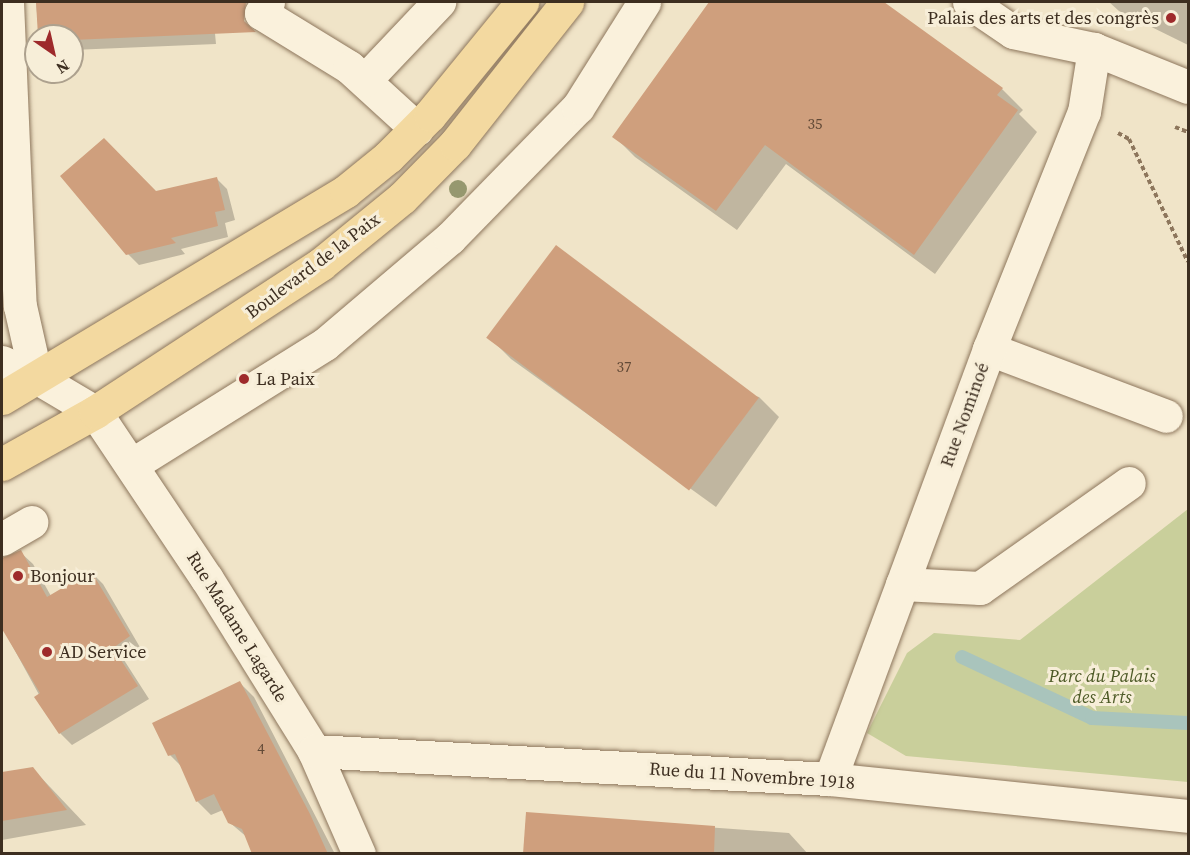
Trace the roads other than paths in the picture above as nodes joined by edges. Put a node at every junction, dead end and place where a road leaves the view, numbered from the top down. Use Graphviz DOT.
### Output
graph roads {
  1 [pos="268,2"];
  2 [pos="439,2"];
  3 [pos="522,2"];
  4 [pos="567,2"];
  5 [pos="644,2"];
  6 [pos="969,2"];
  7 [pos="5,10"];
  8 [pos="1094,49"];
  9 [pos="365,80"];
  10 [pos="1188,87"];
  11 [pos="417,129"];
  12 [pos="10,262"];
  13 [pos="989,350"];
  14 [pos="2,362"];
  15 [pos="36,377"];
  16 [pos="2,398"];
  17 [pos="95,412"];
  18 [pos="1166,416"];
  19 [pos="2,464"];
  20 [pos="132,464"];
  21 [pos="1129,483"];
  22 [pos="32,522"];
  23 [pos="2,539"];
  24 [pos="902,584"];
  25 [pos="314,751"];
  26 [pos="830,780"];
  27 [pos="1188,816"];
  28 [pos="359,854"];
  1 -- 9 [label="street"];
  2 -- 9 [label="street"];
  3 -- 11 [label="main road"];
  4 -- 17 [label="main road, Boulevard de la Paix"];
  5 -- 20 [label="street"];
  6 -- 8 [label="street"];
  7 -- 12 [label="street"];
  8 -- 10 [label="street"];
  8 -- 13 [label="street, Rue Nominoé"];
  9 -- 11 [label="street"];
  11 -- 15 [label="main road"];
  12 -- 15 [label="street"];
  13 -- 18 [label="street"];
  13 -- 24 [label="street, Rue Nominoé"];
  14 -- 15 [label="street"];
  15 -- 16 [label="main road"];
  15 -- 17 [label="street"];
  17 -- 19 [label="main road, Boulevard de la Paix"];
  17 -- 20 [label="street, Rue Madame Lagarde"];
  20 -- 25 [label="street, Rue Madame Lagarde"];
  21 -- 24 [label="street"];
  22 -- 23 [label="street"];
  24 -- 26 [label="street, Rue Nominoé"];
  25 -- 26 [label="street, Rue du 11 Novembre 1918"];
  25 -- 28 [label="street, Rue Madame Lagarde"];
  26 -- 27 [label="street, Rue du 11 Novembre 1918"];
}
